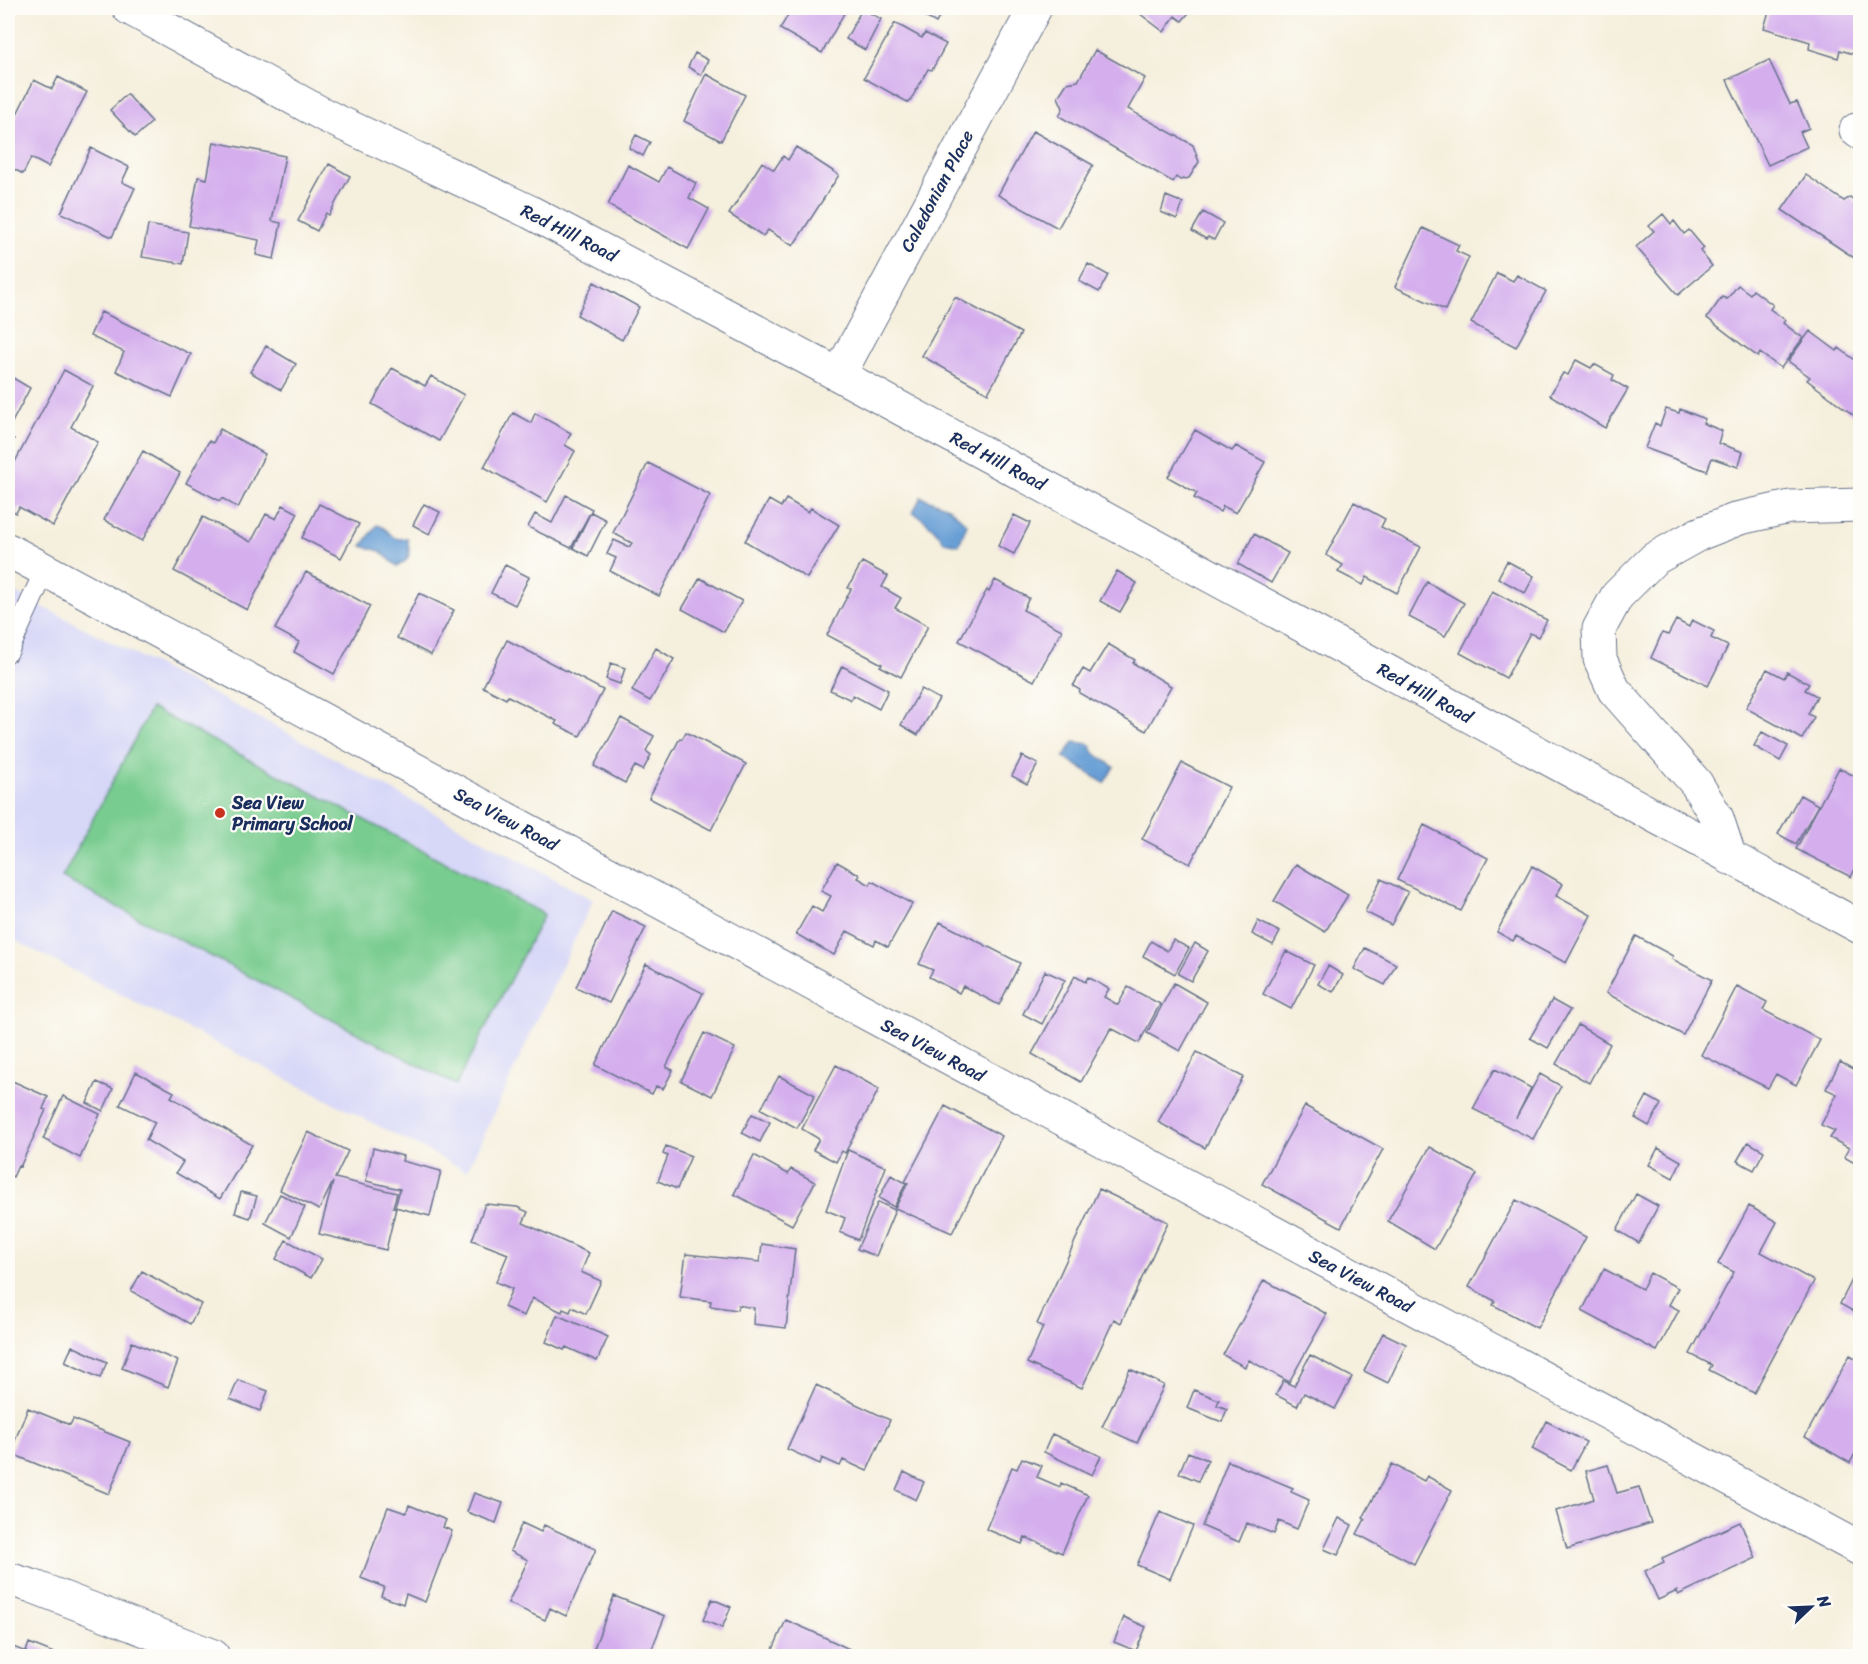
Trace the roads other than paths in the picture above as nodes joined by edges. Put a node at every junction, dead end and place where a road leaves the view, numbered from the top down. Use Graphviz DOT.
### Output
graph roads {
  1 [pos="129,8"];
  2 [pos="1032,9"];
  3 [pos="839,375"];
  4 [pos="1860,505"];
  5 [pos="8,550"];
  6 [pos="45,570"];
  7 [pos="8,652"];
  8 [pos="1730,858"];
  9 [pos="1860,927"];
  10 [pos="1860,1549"];
  11 [pos="8,1579"];
  12 [pos="213,1656"];
  1 -- 3 [label="street, Red Hill Road"];
  2 -- 3 [label="street, Caledonian Place"];
  3 -- 8 [label="street, Red Hill Road"];
  4 -- 8 [label="street"];
  5 -- 6 [label="street, Sea View Road"];
  6 -- 7 [label="lane"];
  6 -- 10 [label="street, Sea View Road"];
  8 -- 9 [label="street, Red Hill Road"];
  11 -- 12 [label="street"];
}
